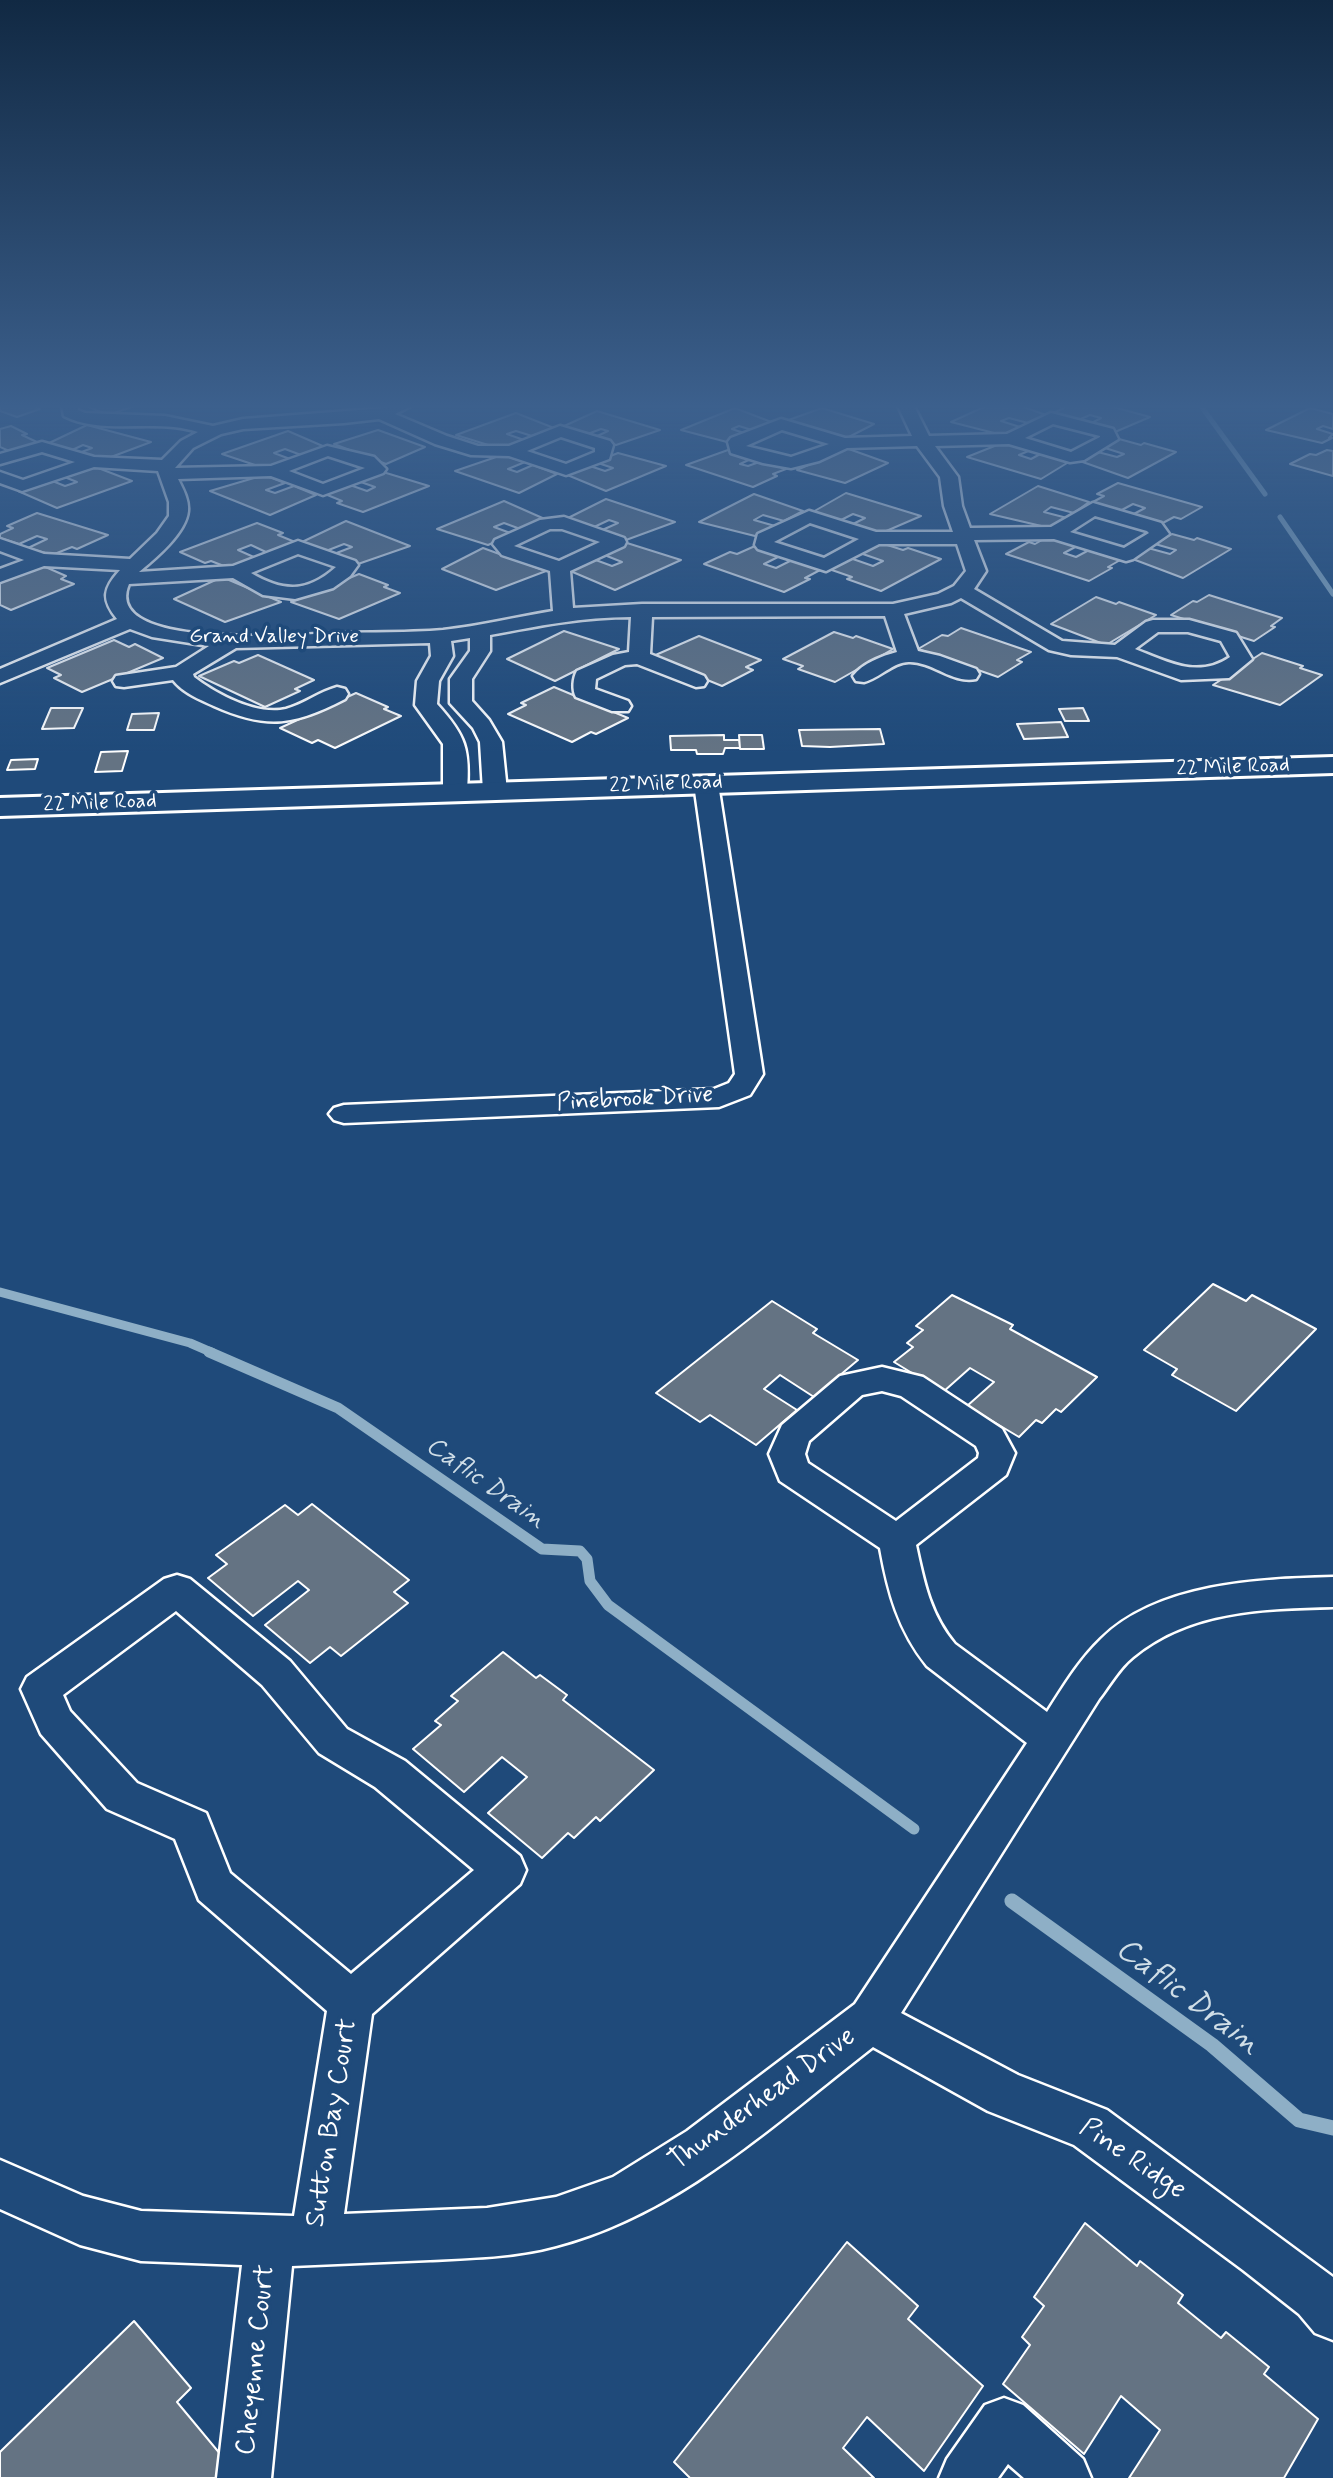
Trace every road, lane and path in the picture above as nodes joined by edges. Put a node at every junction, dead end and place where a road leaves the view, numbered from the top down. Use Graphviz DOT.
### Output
graph roads {
  1 [pos="174,522"];
  2 [pos="798,522"];
  3 [pos="823,522"];
  4 [pos="959,522"];
  5 [pos="1055,533"];
  6 [pos="965,536"];
  7 [pos="875,538"];
  8 [pos="0,545"];
  9 [pos="42,560"];
  10 [pos="560,568"];
  11 [pos="129,572"];
  12 [pos="236,572"];
  13 [pos="0,576"];
  14 [pos="961,590"];
  15 [pos="642,610"];
  16 [pos="893,610"];
  17 [pos="563,613"];
  18 [pos="130,621"];
  19 [pos="480,631"];
  20 [pos="440,636"];
  21 [pos="233,641"];
  22 [pos="1119,651"];
  23 [pos="909,656"];
  24 [pos="639,657"];
  25 [pos="183,672"];
  26 [pos="968,674"];
  27 [pos="864,676"];
  28 [pos="0,677"];
  29 [pos="124,681"];
  30 [pos="696,681"];
  31 [pos="337,694"];
  32 [pos="461,703"];
  33 [pos="426,705"];
  34 [pos="620,706"];
  35 [pos="1333,765"];
  36 [pos="706,784"];
  37 [pos="495,791"];
  38 [pos="456,792"];
  39 [pos="0,807"];
  40 [pos="344,1114"];
  41 [pos="897,1540"];
  42 [pos="1333,1592"];
  43 [pos="1052,1739"];
  44 [pos="351,2003"];
  45 [pos="872,2020"];
  46 [pos="0,2185"];
  47 [pos="293,2242"];
  48 [pos="1333,2315"];
  49 [pos="244,2478"];
  50 [pos="966,2478"];
  51 [pos="1064,2478"];
  1 -- 11 [label="street"];
  2 -- 7 [label="street"];
  3 -- 7 [label="street"];
  4 -- 6 [label="street"];
  5 -- 6 [label="street"];
  6 -- 7 [label="street"];
  6 -- 14 [label="street"];
  8 -- 9 [label="street"];
  9 -- 11 [label="street"];
  9 -- 13 [label="street"];
  10 -- 10 [label="street"];
  10 -- 17 [label="street"];
  11 -- 12 [label="street"];
  11 -- 18 [label="street"];
  12 -- 12 [label="street"];
  14 -- 16 [label="street, Grand Valley Drive"];
  14 -- 22 [label="street"];
  15 -- 16 [label="street, Grand Valley Drive"];
  15 -- 17 [label="street, Grand Valley Drive"];
  15 -- 24 [label="street"];
  16 -- 23 [label="street"];
  17 -- 19 [label="street, Grand Valley Drive"];
  18 -- 21 [label="street, Grand Valley Drive"];
  18 -- 28 [label="street"];
  19 -- 20 [label="street, Grand Valley Drive"];
  19 -- 32 [label="street"];
  20 -- 21 [label="street, Grand Valley Drive"];
  20 -- 33 [label="street"];
  21 -- 25 [label="street"];
  22 -- 22 [label="street"];
  23 -- 26 [label="street"];
  23 -- 27 [label="street"];
  24 -- 30 [label="street"];
  24 -- 34 [label="street"];
  25 -- 29 [label="street"];
  25 -- 31 [label="street"];
  32 -- 33 [label="street"];
  32 -- 37 [label="street"];
  33 -- 38 [label="street"];
  35 -- 36 [label="street, 22 Mile Road"];
  36 -- 37 [label="street, 22 Mile Road"];
  36 -- 40 [label="street, Pinebrook Drive"];
  37 -- 38 [label="street, 22 Mile Road"];
  38 -- 39 [label="street, 22 Mile Road"];
  41 -- 41 [label="street"];
  41 -- 43 [label="street"];
  42 -- 43 [label="street, Thunderhead Drive"];
  43 -- 45 [label="street, Thunderhead Drive"];
  44 -- 44 [label="street, Sutton Bay Court"];
  44 -- 47 [label="street, Sutton Bay Court"];
  45 -- 47 [label="street, Thunderhead Drive"];
  45 -- 48 [label="street, Pine Ridge"];
  46 -- 47 [label="street, Thunderhead Drive"];
  47 -- 49 [label="street, Cheyenne Court"];
  50 -- 51 [label="street"];
}
